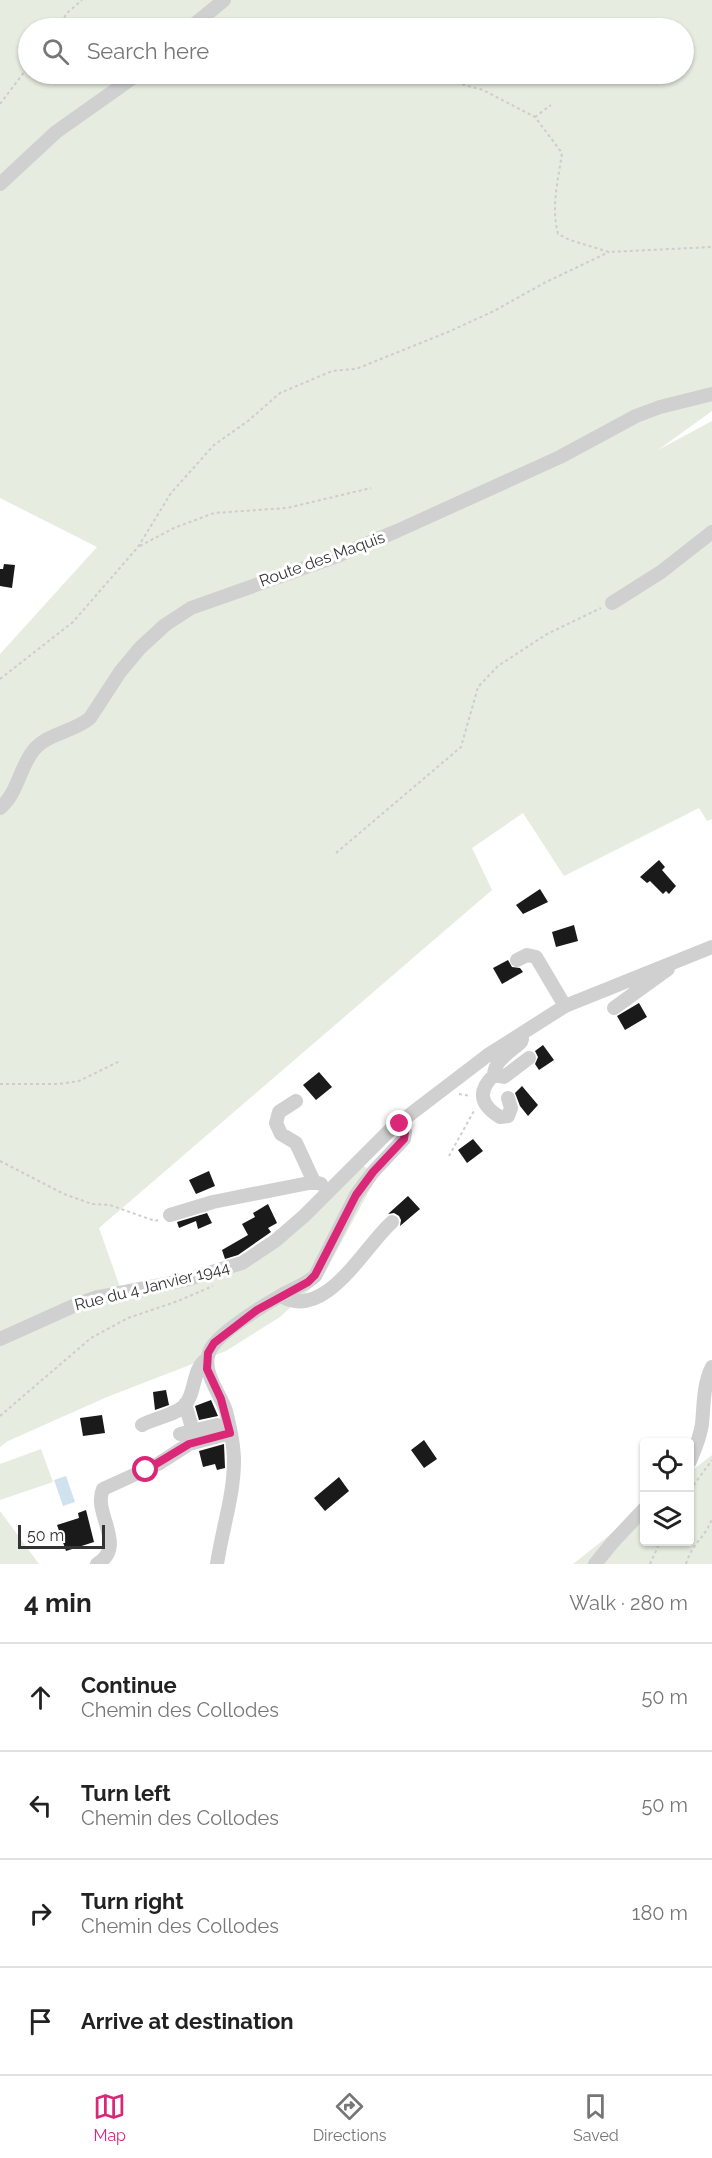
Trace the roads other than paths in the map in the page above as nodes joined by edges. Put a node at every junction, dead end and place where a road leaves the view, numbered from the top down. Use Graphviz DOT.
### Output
graph roads {
  1 [pos="224,0"];
  2 [pos="202,18"];
  3 [pos="124,84"];
  4 [pos="0,184"];
  5 [pos="712,394"];
  6 [pos="712,532"];
  7 [pos="612,603"];
  8 [pos="0,808"];
  9 [pos="712,947"];
  10 [pos="517,960"];
  11 [pos="672,963"];
  12 [pos="565,1006"];
  13 [pos="614,1008"];
  14 [pos="519,1033"];
  15 [pos="529,1059"];
  16 [pos="494,1075"];
  17 [pos="508,1098"];
  18 [pos="296,1101"];
  19 [pos="400,1124"];
  20 [pos="315,1182"];
  21 [pos="333,1188"];
  22 [pos="170,1215"];
  23 [pos="392,1222"];
  24 [pos="281,1296"];
  25 [pos="0,1339"];
  26 [pos="207,1359"];
  27 [pos="712,1367"];
  28 [pos="186,1404"];
  29 [pos="142,1425"];
  30 [pos="218,1425"];
  31 [pos="230,1433"];
  32 [pos="694,1452"];
  33 [pos="640,1514"];
  34 [pos="97,1564"];
  35 [pos="217,1564"];
  36 [pos="596,1564"];
  1 -- 2 [label="street"];
  3 -- 4 [label="street"];
  5 -- 8 [label="street, Route des Maquis"];
  6 -- 7 [label="street"];
  9 -- 11 [label="street, Rue du 4 Janvier 1944"];
  10 -- 12 [label="street"];
  11 -- 12 [label="street, Rue du 4 Janvier 1944"];
  11 -- 13 [label="street"];
  12 -- 14 [label="street, Rue du 4 Janvier 1944"];
  14 -- 16 [label="street"];
  14 -- 19 [label="street, Rue du 4 Janvier 1944"];
  15 -- 16 [label="street"];
  16 -- 17 [label="street"];
  18 -- 20 [label="street"];
  19 -- 21 [label="street, Rue du 4 Janvier 1944"];
  19 -- 24 [label="street"];
  20 -- 21 [label="street"];
  20 -- 22 [label="street"];
  21 -- 25 [label="street, Rue du 4 Janvier 1944"];
  23 -- 24 [label="street"];
  24 -- 26 [label="street"];
  26 -- 28 [label="street"];
  26 -- 31 [label="street"];
  27 -- 32 [label="street"];
  28 -- 29 [label="street"];
  28 -- 30 [label="street"];
  31 -- 34 [label="street"];
  31 -- 35 [label="street"];
  33 -- 36 [label="street"];
}
